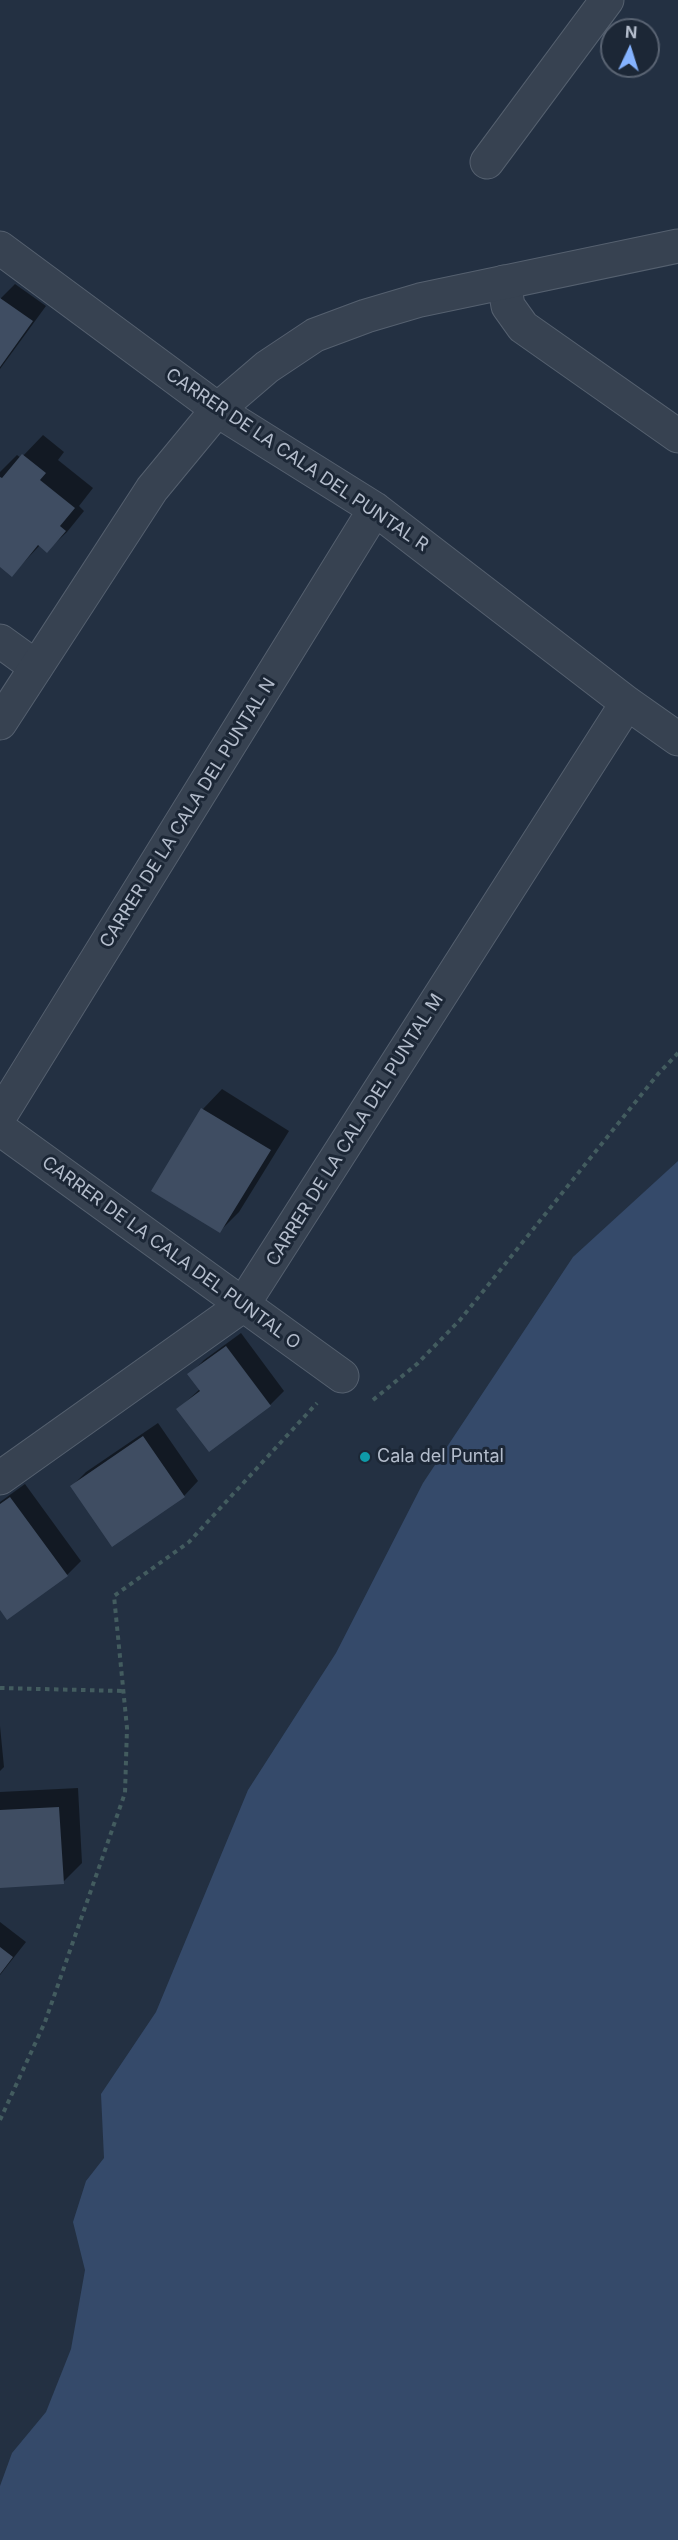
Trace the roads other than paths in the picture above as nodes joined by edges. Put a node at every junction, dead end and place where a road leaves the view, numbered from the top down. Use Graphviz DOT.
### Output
graph roads {
  1 [pos="607,0"];
  2 [pos="488,162"];
  3 [pos="678,246"];
  4 [pos="0,248"];
  5 [pos="504,282"];
  6 [pos="218,409"];
  7 [pos="678,436"];
  8 [pos="375,509"];
  9 [pos="0,641"];
  10 [pos="36,667"];
  11 [pos="627,703"];
  12 [pos="0,723"];
  13 [pos="678,739"];
  14 [pos="0,1116"];
  15 [pos="0,1129"];
  16 [pos="242,1306"];
  17 [pos="342,1376"];
  18 [pos="0,1478"];
  1 -- 2 [label="street"];
  3 -- 5 [label="street"];
  4 -- 6 [label="street, CARRER DE LA CALA DEL PUNTAL R"];
  5 -- 6 [label="street"];
  5 -- 7 [label="street"];
  6 -- 8 [label="street, CARRER DE LA CALA DEL PUNTAL R"];
  6 -- 10 [label="street"];
  8 -- 11 [label="street, CARRER DE LA CALA DEL PUNTAL R"];
  8 -- 14 [label="street, CARRER DE LA CALA DEL PUNTAL N"];
  9 -- 10 [label="street"];
  10 -- 12 [label="street"];
  11 -- 13 [label="street, CARRER DE LA CALA DEL PUNTAL R"];
  11 -- 16 [label="street, CARRER DE LA CALA DEL PUNTAL M"];
  15 -- 16 [label="street, CARRER DE LA CALA DEL PUNTAL O"];
  16 -- 17 [label="street, CARRER DE LA CALA DEL PUNTAL O"];
  16 -- 18 [label="street, CARRER DE LA CALA DEL PUNTAL M"];
}
